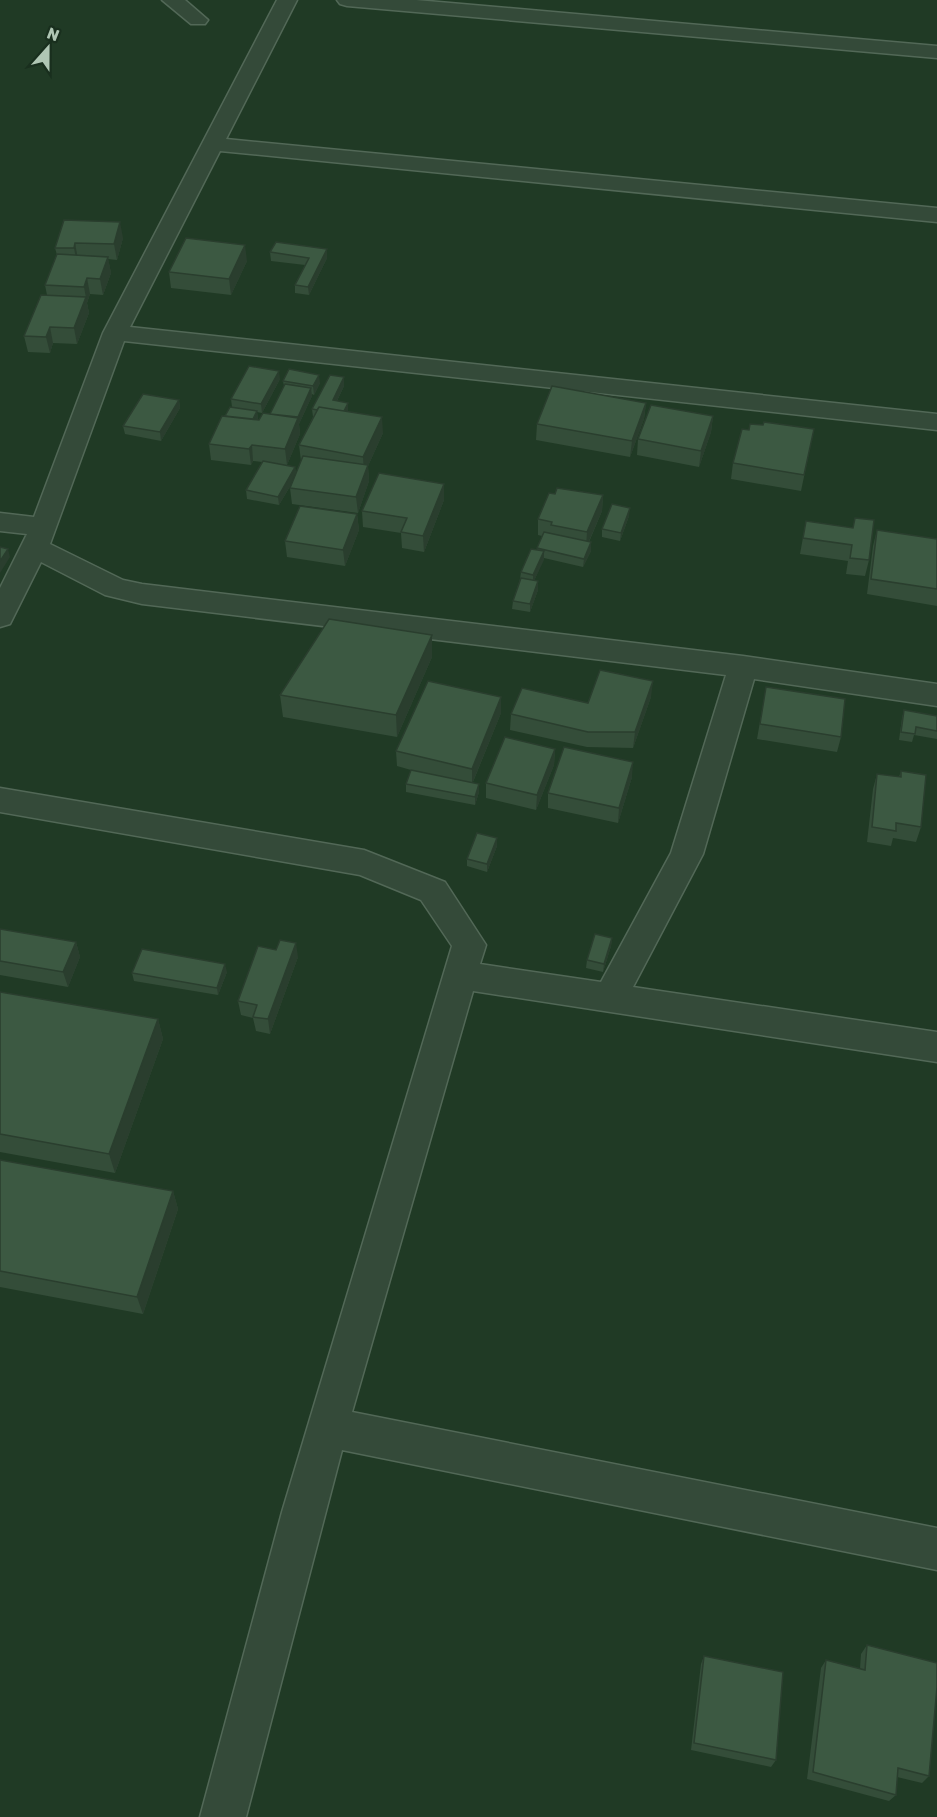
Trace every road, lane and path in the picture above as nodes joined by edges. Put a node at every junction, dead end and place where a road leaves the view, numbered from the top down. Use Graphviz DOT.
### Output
graph roads {
  1 [pos="172,0"];
  2 [pos="287,0"];
  3 [pos="347,0"];
  4 [pos="198,20"];
  5 [pos="937,52"];
  6 [pos="213,144"];
  7 [pos="937,215"];
  8 [pos="115,333"];
  9 [pos="937,422"];
  10 [pos="0,522"];
  11 [pos="39,538"];
  12 [pos="0,617"];
  13 [pos="743,667"];
  14 [pos="937,694"];
  15 [pos="0,800"];
  16 [pos="460,975"];
  17 [pos="611,996"];
  18 [pos="937,1047"];
  19 [pos="328,1427"];
  20 [pos="937,1549"];
  21 [pos="223,1817"];
  1 -- 4 [label="street"];
  2 -- 6 [label="street"];
  3 -- 5 [label="street"];
  6 -- 7 [label="street"];
  6 -- 8 [label="street"];
  8 -- 9 [label="street"];
  8 -- 11 [label="street"];
  10 -- 11 [label="street"];
  11 -- 12 [label="street"];
  11 -- 13 [label="street"];
  13 -- 14 [label="street"];
  13 -- 17 [label="street"];
  15 -- 16 [label="street"];
  16 -- 17 [label="street"];
  16 -- 19 [label="street"];
  17 -- 18 [label="street"];
  19 -- 20 [label="street"];
  19 -- 21 [label="street"];
}
